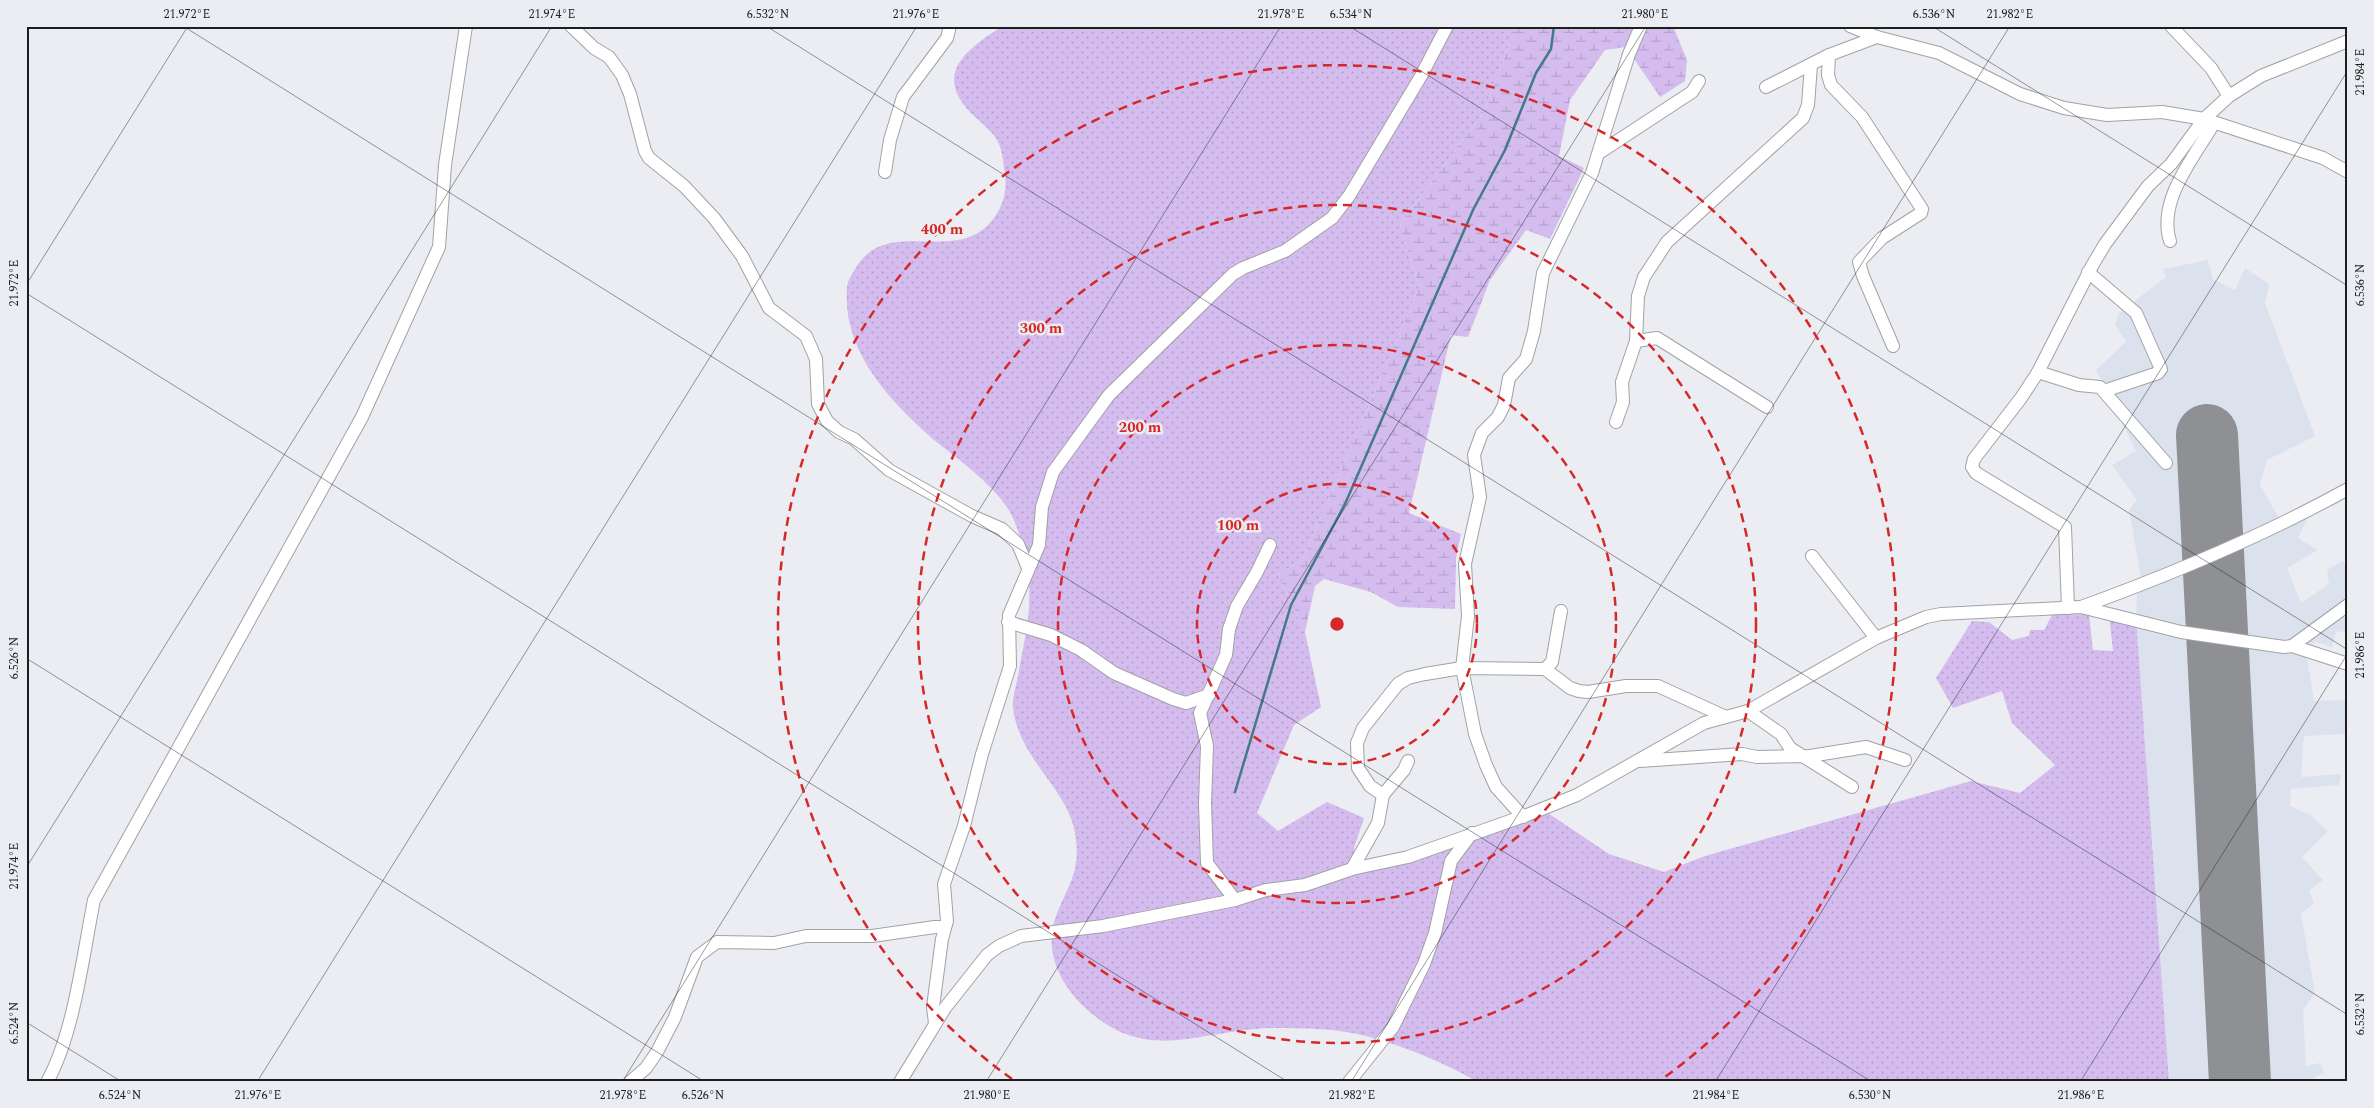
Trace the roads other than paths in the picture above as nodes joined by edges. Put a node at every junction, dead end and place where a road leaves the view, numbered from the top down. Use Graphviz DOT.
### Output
graph roads {
  1 [pos="466,26"];
  2 [pos="571,26"];
  3 [pos="950,26"];
  4 [pos="1447,26"];
  5 [pos="1641,26"];
  6 [pos="1850,26"];
  7 [pos="2171,26"];
  8 [pos="1877,37"];
  9 [pos="2348,41"];
  10 [pos="1829,55"];
  11 [pos="1811,65"];
  12 [pos="1699,81"];
  13 [pos="1766,87"];
  14 [pos="2229,96"];
  15 [pos="2209,121"];
  16 [pos="1599,153"];
  17 [pos="885,172"];
  18 [pos="2348,172"];
  19 [pos="2170,241"];
  20 [pos="2088,272"];
  21 [pos="1636,340"];
  22 [pos="1894,346"];
  23 [pos="2038,372"];
  24 [pos="2104,391"];
  25 [pos="1767,407"];
  26 [pos="1616,422"];
  27 [pos="2166,463"];
  28 [pos="2348,488"];
  29 [pos="1270,544"];
  30 [pos="1812,556"];
  31 [pos="1028,568"];
  32 [pos="2348,605"];
  33 [pos="2081,607"];
  34 [pos="2068,608"];
  35 [pos="1561,611"];
  36 [pos="1008,622"];
  37 [pos="1876,638"];
  38 [pos="2292,646"];
  39 [pos="2348,664"];
  40 [pos="1462,668"];
  41 [pos="1545,669"];
  42 [pos="1208,695"];
  43 [pos="1748,711"];
  44 [pos="1726,717"];
  45 [pos="1804,756"];
  46 [pos="1905,760"];
  47 [pos="1408,761"];
  48 [pos="1637,761"];
  49 [pos="1852,787"];
  50 [pos="1383,795"];
  51 [pos="1523,817"];
  52 [pos="1472,833"];
  53 [pos="1352,869"];
  54 [pos="1235,900"];
  55 [pos="945,927"];
  56 [pos="935,1022"];
  57 [pos="47,1082"];
  58 [pos="630,1082"];
  59 [pos="900,1082"];
  60 [pos="1349,1082"];
  1 -- 57 [label="street"];
  2 -- 31 [label="street"];
  3 -- 17 [label="street"];
  4 -- 31 [label="street"];
  5 -- 16 [label="street"];
  6 -- 8 [label="street"];
  7 -- 14 [label="street"];
  8 -- 10 [label="street"];
  8 -- 15 [label="street"];
  9 -- 14 [label="street"];
  10 -- 11 [label="street"];
  10 -- 22 [label="street"];
  11 -- 13 [label="street"];
  11 -- 21 [label="street"];
  12 -- 16 [label="street"];
  14 -- 15 [label="street"];
  15 -- 18 [label="street"];
  15 -- 19 [label="street"];
  15 -- 20 [label="street"];
  16 -- 40 [label="street"];
  20 -- 23 [label="street"];
  20 -- 24 [label="street"];
  21 -- 25 [label="street"];
  21 -- 26 [label="street"];
  23 -- 24 [label="street"];
  23 -- 34 [label="street"];
  24 -- 27 [label="street"];
  28 -- 33 [label="street"];
  29 -- 42 [label="street"];
  30 -- 37 [label="street"];
  31 -- 36 [label="street"];
  32 -- 38 [label="street"];
  33 -- 34 [label="street"];
  33 -- 38 [label="street"];
  34 -- 37 [label="street"];
  35 -- 41 [label="street"];
  36 -- 42 [label="street"];
  36 -- 55 [label="street"];
  37 -- 43 [label="street"];
  38 -- 39 [label="street"];
  40 -- 41 [label="street"];
  40 -- 50 [label="street"];
  40 -- 51 [label="street"];
  41 -- 44 [label="street"];
  42 -- 54 [label="street"];
  43 -- 44 [label="street"];
  43 -- 45 [label="street"];
  44 -- 48 [label="street"];
  45 -- 46 [label="street"];
  45 -- 48 [label="street"];
  45 -- 49 [label="street"];
  47 -- 50 [label="street"];
  48 -- 51 [label="street"];
  50 -- 53 [label="street"];
  51 -- 52 [label="street"];
  52 -- 53 [label="street"];
  52 -- 60 [label="street"];
  53 -- 54 [label="street"];
  54 -- 56 [label="street"];
  55 -- 56 [label="street"];
  55 -- 58 [label="street"];
  56 -- 59 [label="street"];
}
